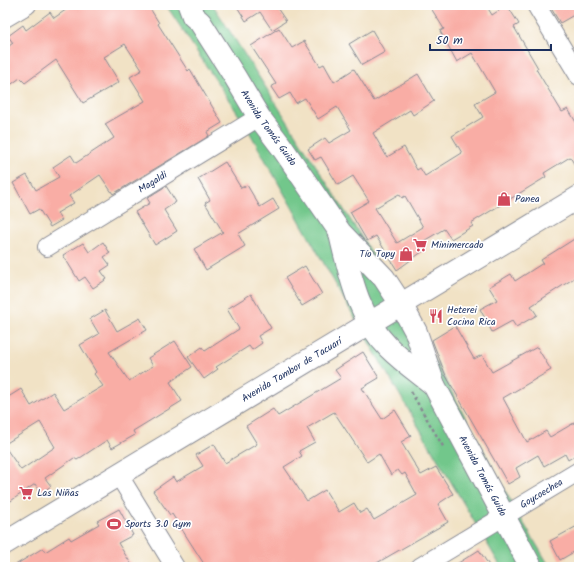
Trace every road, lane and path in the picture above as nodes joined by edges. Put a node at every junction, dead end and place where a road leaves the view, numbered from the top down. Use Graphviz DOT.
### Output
graph roads {
  1 [pos="27,5"];
  2 [pos="536,5"];
  3 [pos="193,11"];
  4 [pos="5,18"];
  5 [pos="579,76"];
  6 [pos="259,117"];
  7 [pos="579,196"];
  8 [pos="340,232"];
  9 [pos="46,246"];
  10 [pos="401,304"];
  11 [pos="370,323"];
  12 [pos="434,385"];
  13 [pos="579,471"];
  14 [pos="118,474"];
  15 [pos="504,516"];
  16 [pos="5,542"];
  17 [pos="175,567"];
  18 [pos="420,567"];
  19 [pos="531,567"];
  1 -- 4 [label="street"];
  2 -- 5 [label="street"];
  3 -- 6 [label="main road, Avenida Tomás Guido"];
  6 -- 8 [label="main road, Avenida Tomás Guido"];
  6 -- 9 [label="street, Magaldi"];
  7 -- 10 [label="main road, Avenida Tambor de Tacuarí"];
  8 -- 10 [label="main road, Avenida Tomás Guido"];
  8 -- 11 [label="main road, Avenida Tomás Guido"];
  10 -- 11 [label="main road, Avenida Tambor de Tacuarí"];
  10 -- 12 [label="main road, Avenida Tomás Guido"];
  11 -- 12 [label="main road, Avenida Tomás Guido"];
  11 -- 14 [label="main road, Avenida Tambor de Tacuarí"];
  12 -- 15 [label="main road, Avenida Tomás Guido"];
  13 -- 15 [label="street, Goycoechea"];
  14 -- 16 [label="main road, Avenida Tambor de Tacuarí"];
  14 -- 17 [label="street"];
  15 -- 18 [label="street, Goycoechea"];
  15 -- 19 [label="main road, Avenida Tomás Guido"];
}
